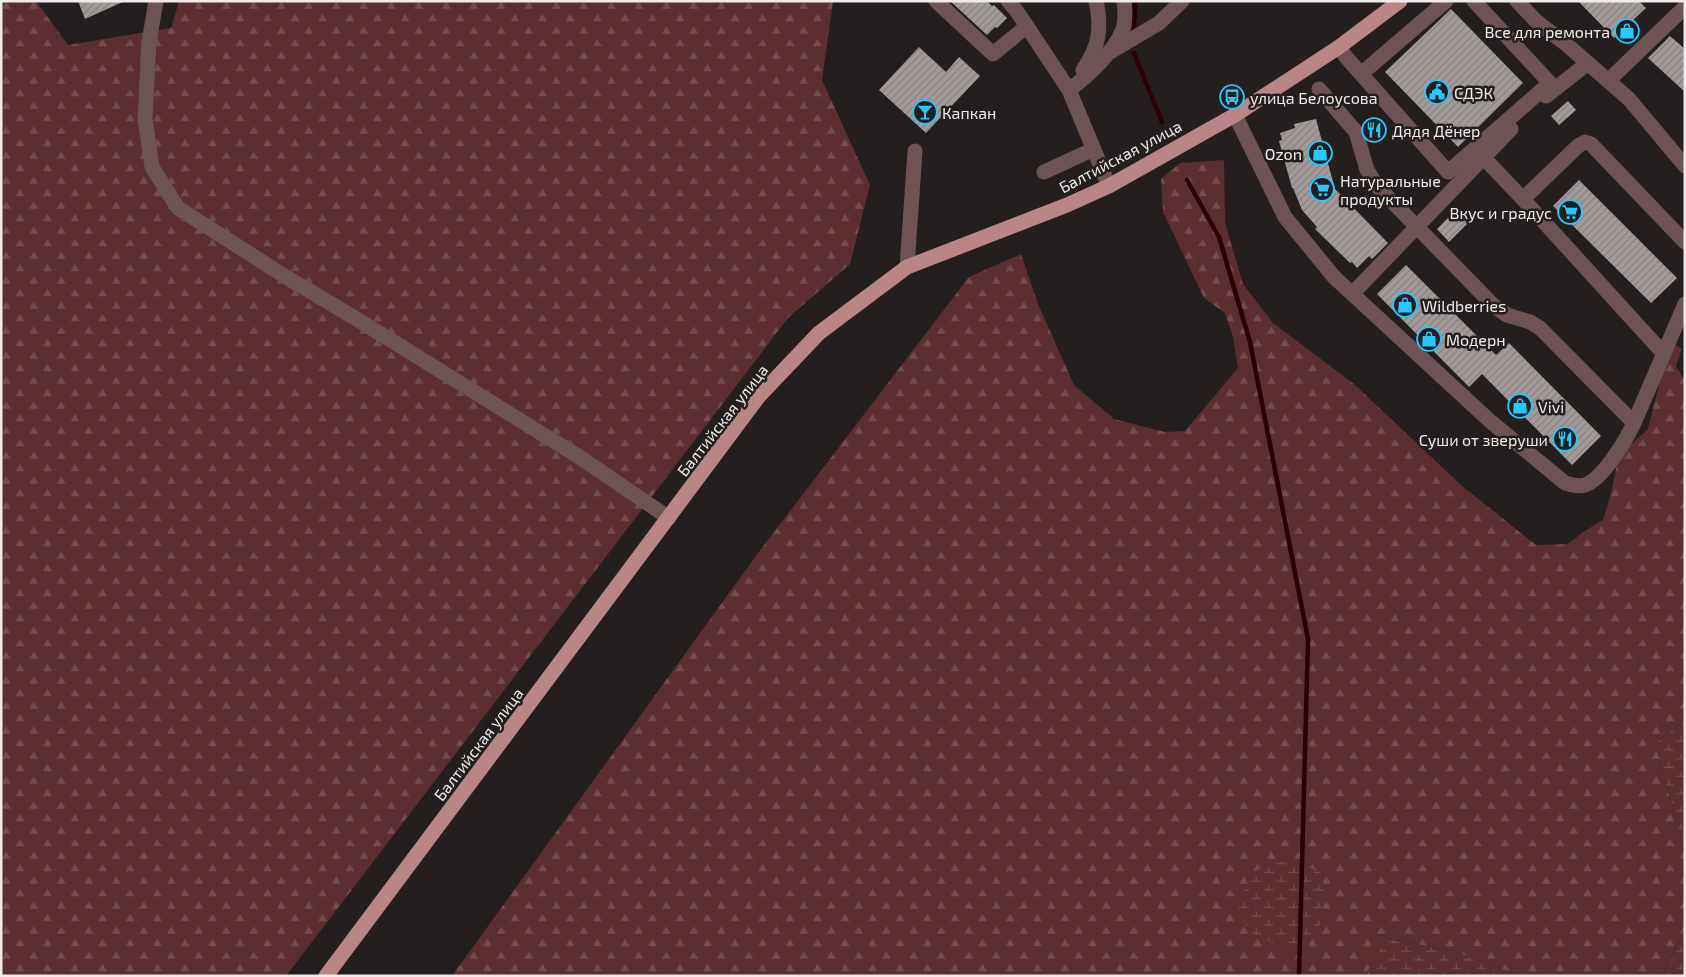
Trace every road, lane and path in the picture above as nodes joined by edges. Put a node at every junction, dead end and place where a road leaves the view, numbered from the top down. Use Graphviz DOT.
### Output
graph roads {
  1 [pos="156,1"];
  2 [pos="936,1"];
  3 [pos="1008,1"];
  4 [pos="1096,1"];
  5 [pos="1124,1"];
  6 [pos="1182,1"];
  7 [pos="1400,1"];
  8 [pos="1446,1"];
  9 [pos="1474,1"];
  10 [pos="1517,1"];
  11 [pos="1685,6"];
  12 [pos="1027,26"];
  13 [pos="1339,47"];
  14 [pos="1108,53"];
  15 [pos="1588,63"];
  16 [pos="1361,74"];
  17 [pos="1608,81"];
  18 [pos="1319,89"];
  19 [pos="1069,90"];
  20 [pos="1235,115"];
  21 [pos="1094,149"];
  22 [pos="915,151"];
  23 [pos="1483,157"];
  24 [pos="1685,166"];
  25 [pos="1044,172"];
  26 [pos="1108,186"];
  27 [pos="1523,199"];
  28 [pos="1416,228"];
  29 [pos="1685,242"];
  30 [pos="907,267"];
  31 [pos="1352,294"];
  32 [pos="1685,304"];
  33 [pos="1664,354"];
  34 [pos="1634,423"];
  35 [pos="668,518"];
  36 [pos="326,976"];
  1 -- 35 [label="street"];
  2 -- 12 [label="street"];
  3 -- 12 [label="street"];
  4 -- 19 [label="street"];
  5 -- 14 [label="street"];
  6 -- 14 [label="street"];
  7 -- 13 [label="main road, Балтийская улица"];
  8 -- 16 [label="street"];
  9 -- 16 [label="street"];
  10 -- 15 [label="street"];
  11 -- 17 [label="street"];
  12 -- 19 [label="street"];
  13 -- 16 [label="street"];
  13 -- 20 [label="main road, Балтийская улица"];
  14 -- 19 [label="street"];
  15 -- 17 [label="street"];
  15 -- 23 [label="street"];
  17 -- 24 [label="street"];
  18 -- 28 [label="street"];
  19 -- 21 [label="street"];
  20 -- 26 [label="main road, Балтийская улица"];
  20 -- 31 [label="street"];
  21 -- 25 [label="street"];
  21 -- 26 [label="street"];
  22 -- 30 [label="street"];
  23 -- 27 [label="street"];
  23 -- 28 [label="street"];
  26 -- 30 [label="main road, Балтийская улица"];
  27 -- 29 [label="street"];
  27 -- 33 [label="street"];
  28 -- 31 [label="street"];
  28 -- 34 [label="street"];
  30 -- 35 [label="main road, Балтийская улица"];
  31 -- 34 [label="street"];
  32 -- 33 [label="street"];
  33 -- 34 [label="street"];
  35 -- 36 [label="main road, Балтийская улица"];
}
